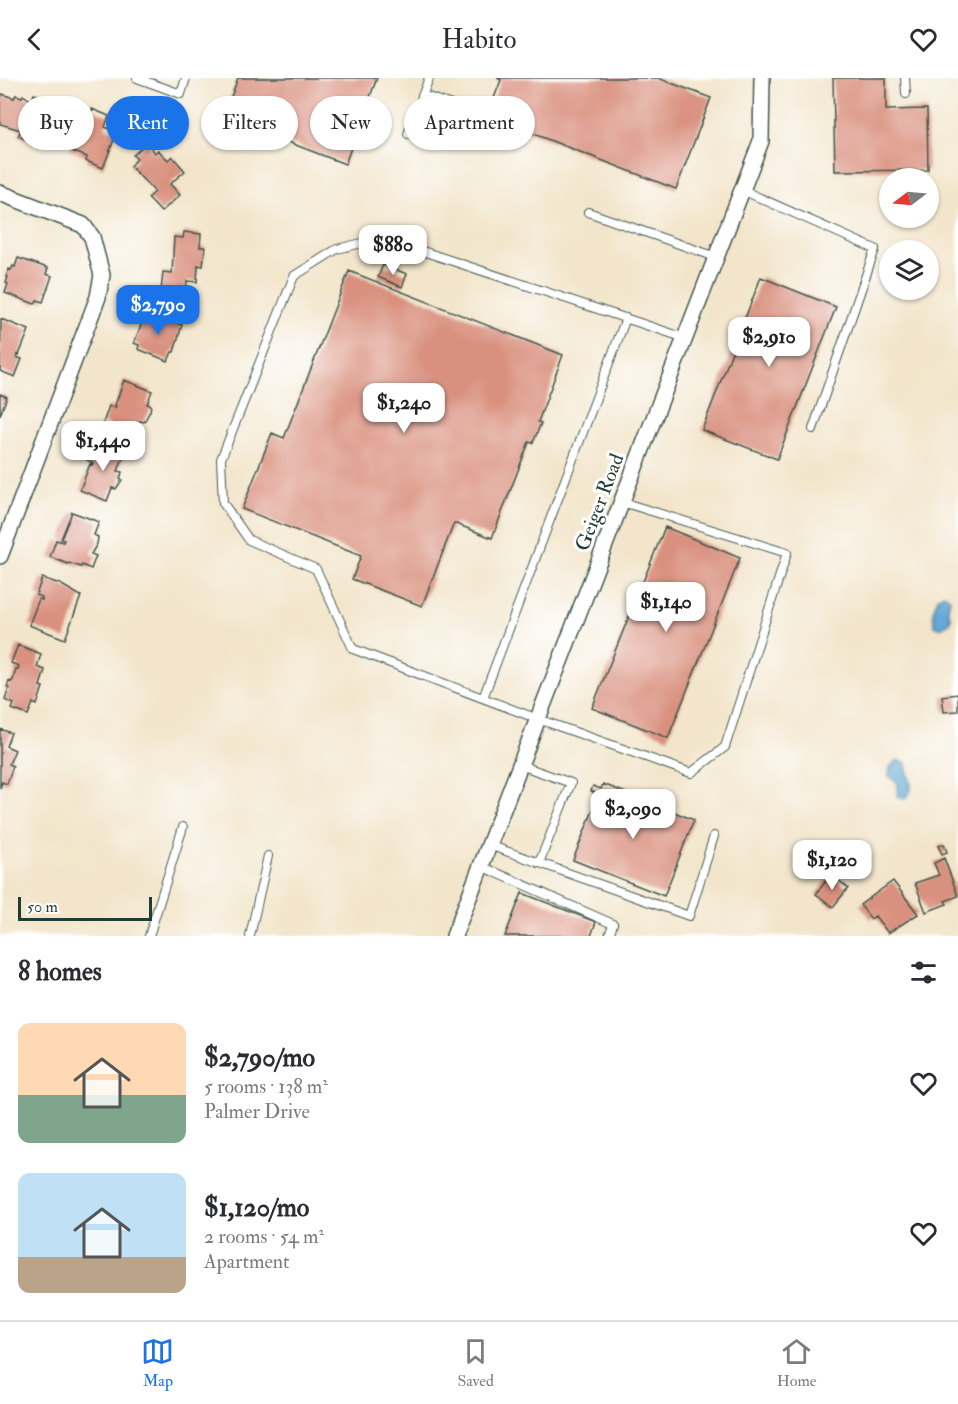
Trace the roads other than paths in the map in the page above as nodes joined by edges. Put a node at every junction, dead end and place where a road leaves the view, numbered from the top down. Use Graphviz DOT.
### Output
graph roads {
  1 [pos="137,78"];
  2 [pos="186,78"];
  3 [pos="429,78"];
  4 [pos="762,78"];
  5 [pos="905,78"];
  6 [pos="906,94"];
  7 [pos="422,95"];
  8 [pos="425,96"];
  9 [pos="742,190"];
  10 [pos="0,193"];
  11 [pos="588,212"];
  12 [pos="717,257"];
  13 [pos="626,318"];
  14 [pos="685,338"];
  15 [pos="813,429"];
  16 [pos="622,502"];
  17 [pos="0,556"];
  18 [pos="483,698"];
  19 [pos="538,719"];
  20 [pos="520,765"];
  21 [pos="183,827"];
  22 [pos="714,836"];
  23 [pos="489,845"];
  24 [pos="268,856"];
  25 [pos="539,863"];
  26 [pos="481,866"];
  27 [pos="149,936"];
  28 [pos="250,936"];
  29 [pos="453,936"];
  30 [pos="609,936"];
  1 -- 2 [label="lane"];
  3 -- 7 [label="lane"];
  4 -- 9 [label="street, Geiger Road"];
  5 -- 6 [label="lane"];
  7 -- 8 [label="lane"];
  9 -- 12 [label="street, Geiger Road"];
  9 -- 15 [label="lane"];
  10 -- 17 [label="street"];
  11 -- 12 [label="lane"];
  12 -- 14 [label="street, Geiger Road"];
  13 -- 14 [label="lane"];
  13 -- 18 [label="lane"];
  13 -- 18 [label="lane"];
  14 -- 16 [label="street, Geiger Road"];
  16 -- 19 [label="street, Geiger Road"];
  16 -- 19 [label="lane"];
  18 -- 19 [label="lane"];
  19 -- 20 [label="street, Geiger Road"];
  20 -- 23 [label="street, Geiger Road"];
  20 -- 25 [label="lane"];
  21 -- 27 [label="lane"];
  22 -- 25 [label="lane"];
  23 -- 25 [label="lane"];
  23 -- 26 [label="street, Geiger Road"];
  24 -- 28 [label="lane"];
  26 -- 29 [label="street, Geiger Road"];
  26 -- 30 [label="lane"];
}
